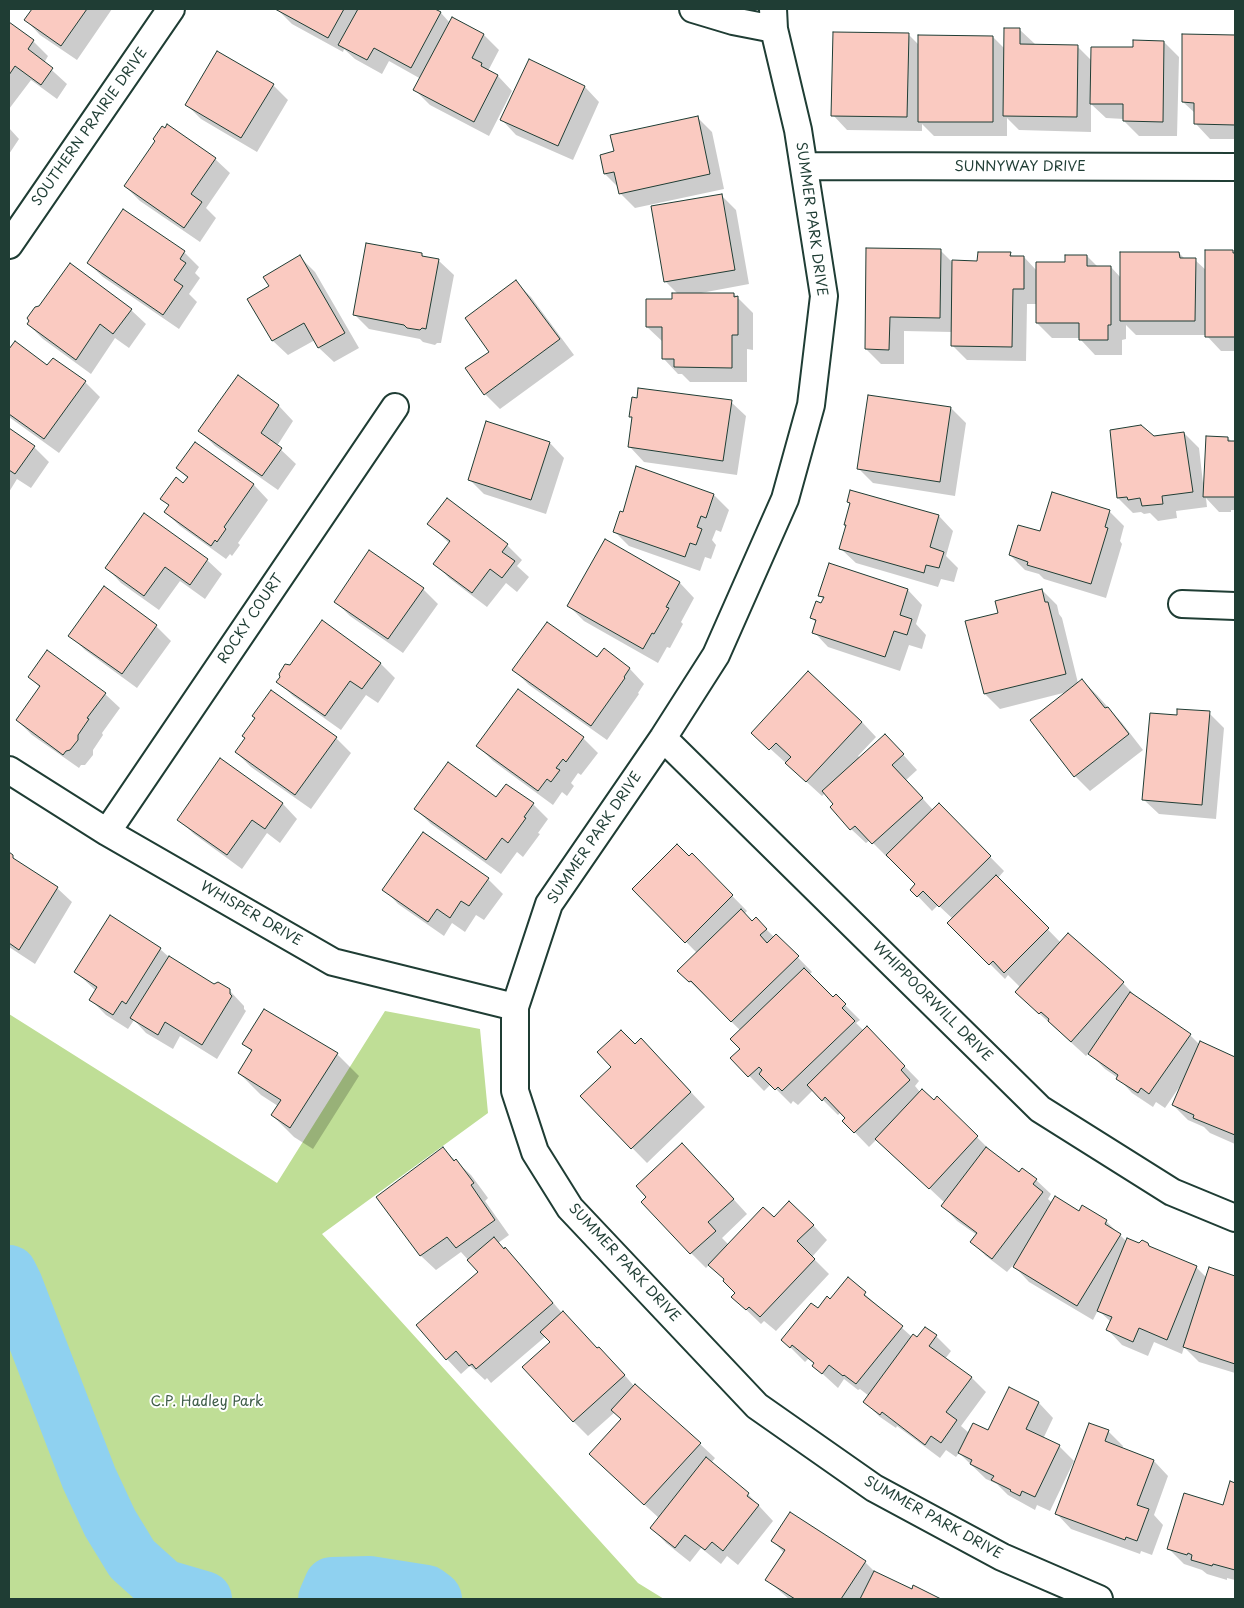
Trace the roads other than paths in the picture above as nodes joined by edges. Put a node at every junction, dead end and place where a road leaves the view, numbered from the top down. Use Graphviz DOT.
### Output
graph roads {
  1 [pos="171,9"];
  2 [pos="693,9"];
  3 [pos="773,19"];
  4 [pos="804,166"];
  5 [pos="1235,167"];
  6 [pos="9,245"];
  7 [pos="395,407"];
  8 [pos="1182,604"];
  9 [pos="1235,606"];
  10 [pos="663,738"];
  11 [pos="9,770"];
  12 [pos="107,832"];
  13 [pos="515,1007"];
  14 [pos="1235,1218"];
  15 [pos="1099,1599"];
  1 -- 6 [label="street, SOUTHERN PRAIRIE DRIVE"];
  2 -- 3 [label="street"];
  3 -- 4 [label="street, SUMMER PARK DRIVE"];
  4 -- 5 [label="street, SUNNYWAY DRIVE"];
  4 -- 10 [label="street, SUMMER PARK DRIVE"];
  7 -- 12 [label="street, ROCKY COURT"];
  8 -- 9 [label="street"];
  10 -- 13 [label="street, SUMMER PARK DRIVE"];
  10 -- 14 [label="street, WHIPPOORWILL DRIVE"];
  11 -- 12 [label="street, WHISPER DRIVE"];
  12 -- 13 [label="street, WHISPER DRIVE"];
  13 -- 15 [label="street, SUMMER PARK DRIVE"];
}
